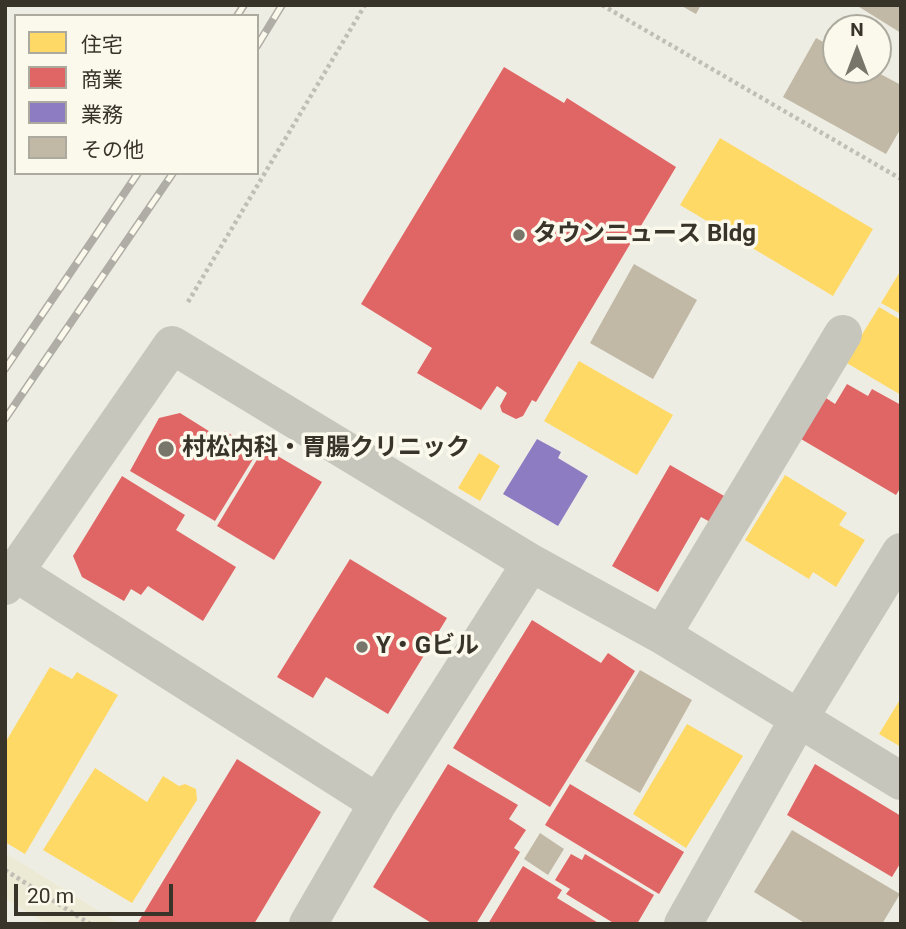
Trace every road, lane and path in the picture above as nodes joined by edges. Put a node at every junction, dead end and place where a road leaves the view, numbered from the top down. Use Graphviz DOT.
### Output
graph roads {
  1 [pos="365,5"];
  2 [pos="602,5"];
  3 [pos="901,179"];
  4 [pos="186,305"];
  5 [pos="843,334"];
  6 [pos="901,552"];
  7 [pos="531,563"];
  8 [pos="10,580"];
  9 [pos="662,635"];
  10 [pos="798,720"];
  11 [pos="901,781"];
  12 [pos="378,803"];
  13 [pos="5,870"];
  14 [pos="322,919"];
  15 [pos="90,924"];
  16 [pos="683,924"];
  1 -- 4 [label="path"];
  2 -- 3 [label="path"];
  5 -- 9 [label="street"];
  6 -- 10 [label="street"];
  7 -- 8 [label="street"];
  7 -- 9 [label="street"];
  7 -- 12 [label="street"];
  8 -- 12 [label="street"];
  9 -- 10 [label="street"];
  10 -- 11 [label="street"];
  10 -- 16 [label="street"];
  12 -- 14 [label="street"];
  13 -- 15 [label="path"];
}
